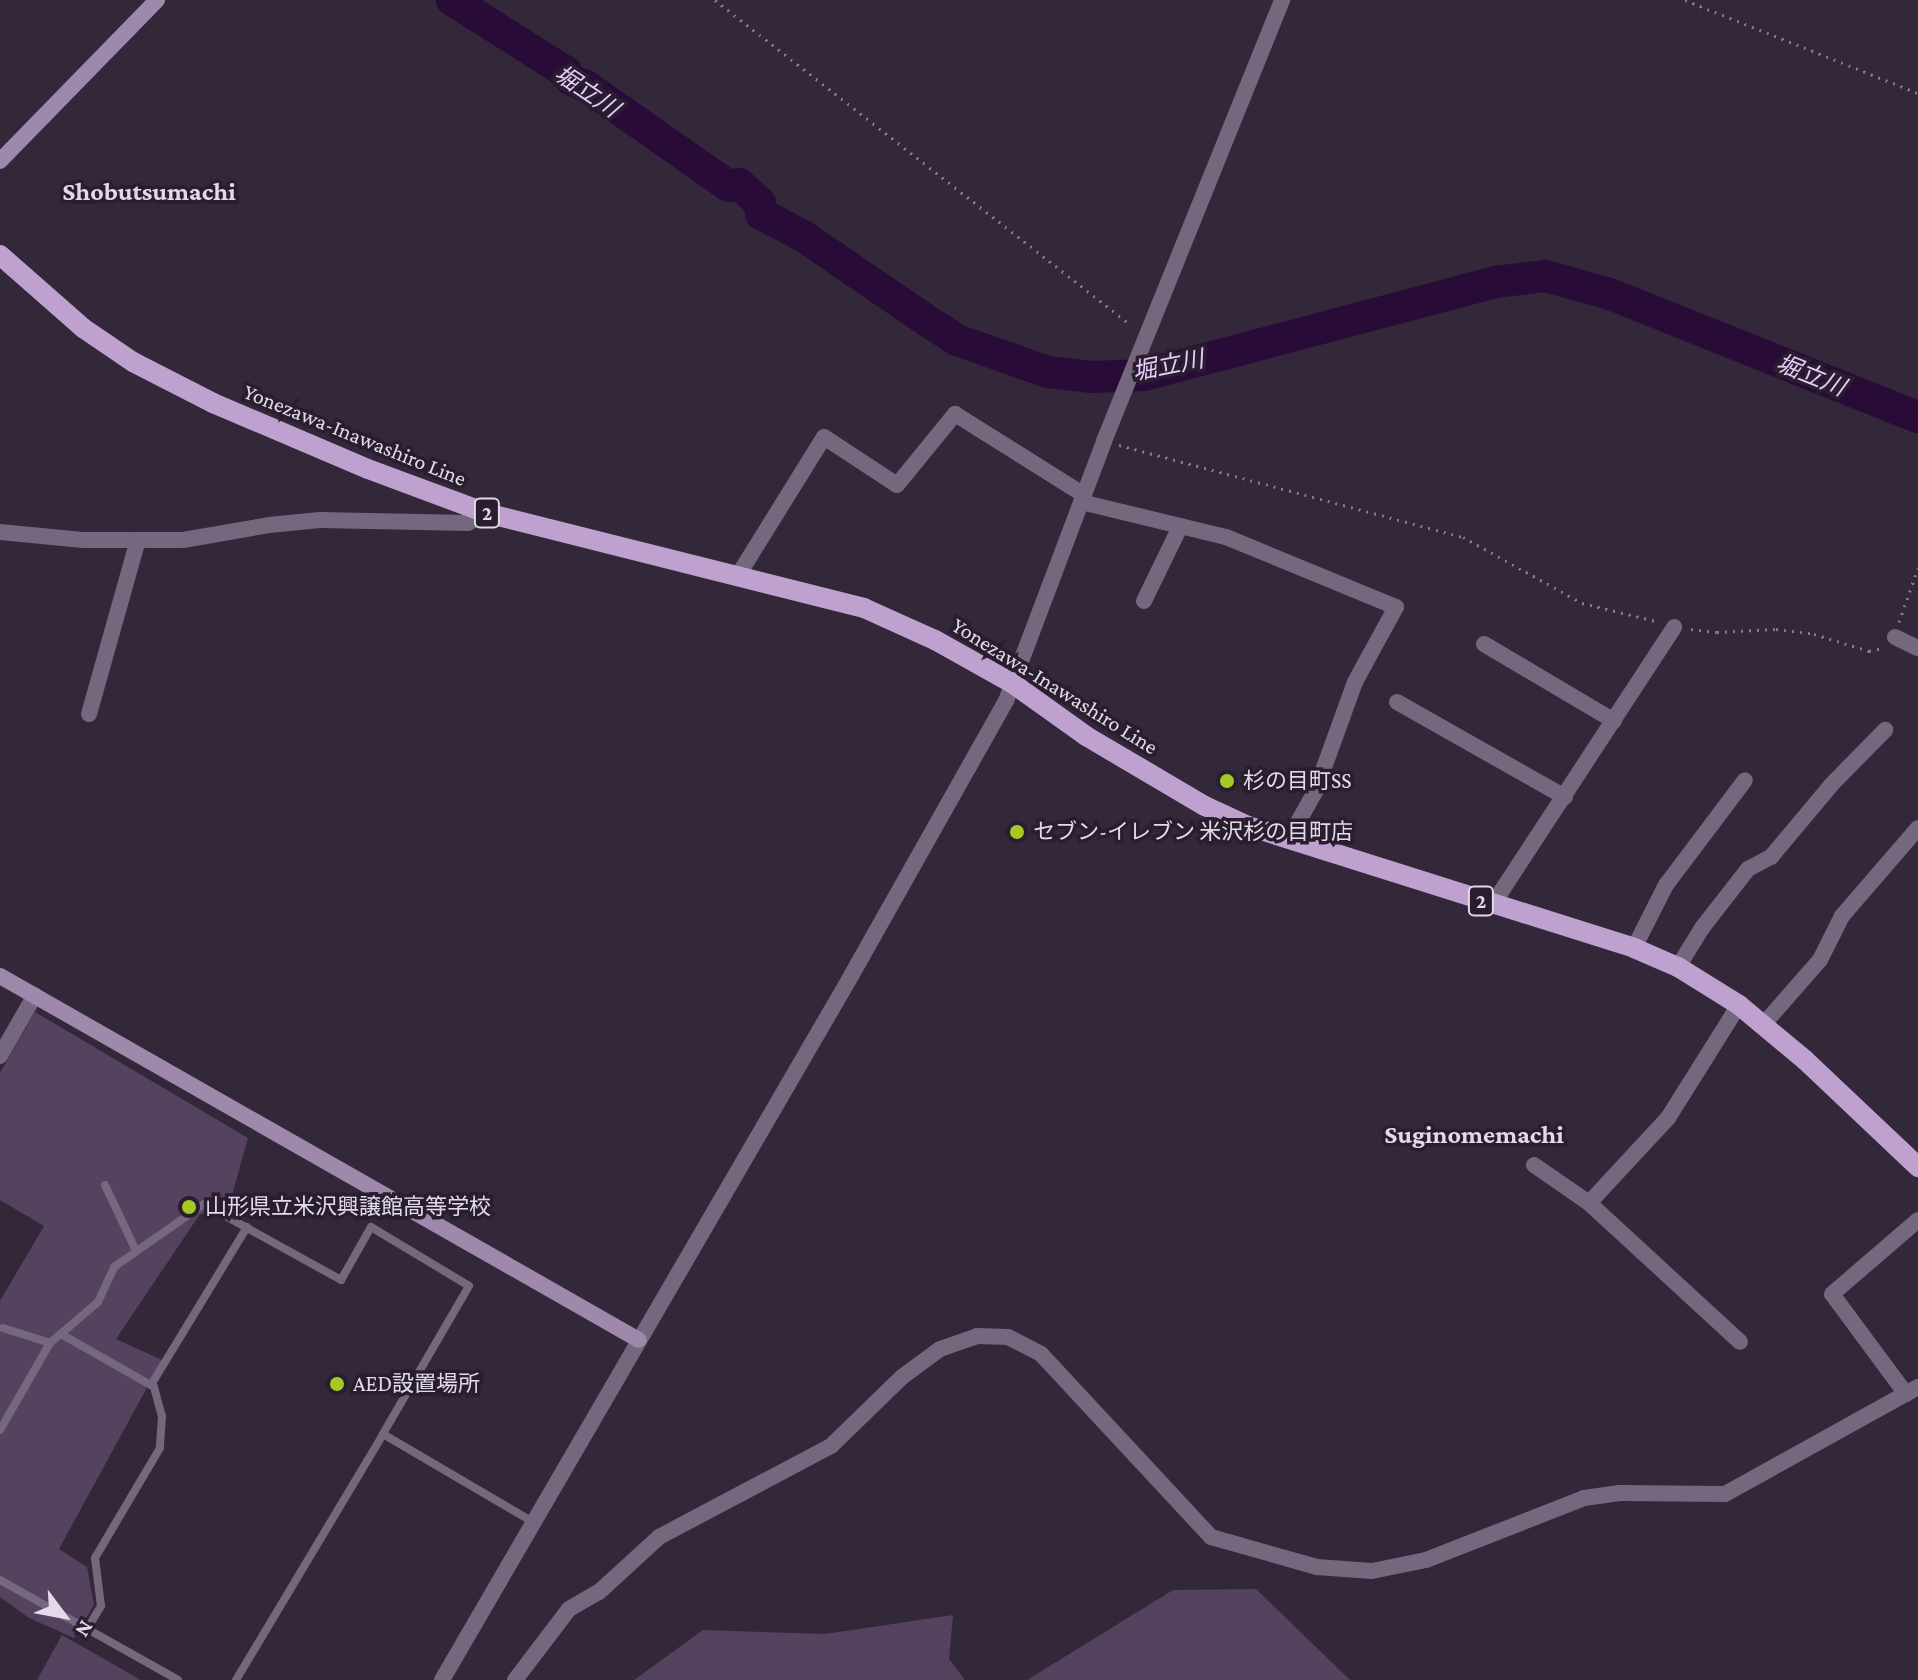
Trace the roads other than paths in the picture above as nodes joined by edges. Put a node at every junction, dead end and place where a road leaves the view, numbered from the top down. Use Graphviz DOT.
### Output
graph roads {
  1 [pos="157,0"];
  2 [pos="1282,0"];
  3 [pos="0,161"];
  4 [pos="0,255"];
  5 [pos="1082,498"];
  6 [pos="486,513"];
  7 [pos="1180,527"];
  8 [pos="0,532"];
  9 [pos="138,540"];
  10 [pos="739,574"];
  11 [pos="1144,601"];
  12 [pos="1674,627"];
  13 [pos="1895,637"];
  14 [pos="1484,644"];
  15 [pos="1918,648"];
  16 [pos="1012,683"];
  17 [pos="1397,702"];
  18 [pos="89,714"];
  19 [pos="1614,721"];
  20 [pos="1885,730"];
  21 [pos="1745,780"];
  22 [pos="1565,797"];
  23 [pos="1918,828"];
  24 [pos="1288,840"];
  25 [pos="1493,904"];
  26 [pos="1634,948"];
  27 [pos="1678,967"];
  28 [pos="0,976"];
  29 [pos="35,995"];
  30 [pos="1739,1005"];
  31 [pos="1763,1025"];
  32 [pos="0,1056"];
  33 [pos="1534,1165"];
  34 [pos="1918,1167"];
  35 [pos="105,1185"];
  36 [pos="1589,1203"];
  37 [pos="1918,1220"];
  38 [pos="247,1227"];
  39 [pos="136,1251"];
  40 [pos="3,1328"];
  41 [pos="61,1334"];
  42 [pos="639,1340"];
  43 [pos="1740,1342"];
  44 [pos="50,1343"];
  45 [pos="151,1385"];
  46 [pos="1912,1391"];
  47 [pos="0,1430"];
  48 [pos="383,1434"];
  49 [pos="534,1523"];
  50 [pos="0,1580"];
  51 [pos="87,1629"];
  52 [pos="178,1680"];
  53 [pos="236,1680"];
  54 [pos="442,1680"];
  55 [pos="515,1680"];
  1 -- 3 [label="street"];
  2 -- 5 [label="street"];
  4 -- 6 [label="main road, Yonezawa-Inawashiro Line / 2"];
  5 -- 7 [label="street"];
  5 -- 10 [label="street"];
  5 -- 16 [label="street"];
  6 -- 9 [label="street"];
  6 -- 10 [label="main road, Yonezawa-Inawashiro Line / 2"];
  7 -- 11 [label="street"];
  7 -- 24 [label="street"];
  8 -- 9 [label="street"];
  9 -- 18 [label="street"];
  10 -- 16 [label="main road, Yonezawa-Inawashiro Line / 2"];
  12 -- 19 [label="street"];
  13 -- 15 [label="street"];
  14 -- 19 [label="street"];
  16 -- 24 [label="main road, Yonezawa-Inawashiro Line / 2"];
  16 -- 42 [label="street"];
  17 -- 22 [label="street"];
  19 -- 22 [label="street"];
  20 -- 27 [label="street"];
  21 -- 26 [label="street"];
  22 -- 25 [label="street"];
  23 -- 31 [label="street"];
  24 -- 25 [label="main road, Yonezawa-Inawashiro Line / 2"];
  25 -- 26 [label="main road, Yonezawa-Inawashiro Line / 2"];
  26 -- 27 [label="main road, Yonezawa-Inawashiro Line / 2"];
  27 -- 30 [label="main road, Yonezawa-Inawashiro Line / 2"];
  28 -- 29 [label="street"];
  29 -- 32 [label="street"];
  29 -- 42 [label="street"];
  30 -- 31 [label="main road, Yonezawa-Inawashiro Line / 2"];
  30 -- 36 [label="street"];
  31 -- 34 [label="main road, Yonezawa-Inawashiro Line / 2"];
  33 -- 36 [label="street"];
  35 -- 39 [label="lane"];
  36 -- 43 [label="street"];
  37 -- 46 [label="street"];
  38 -- 39 [label="lane"];
  38 -- 45 [label="lane"];
  38 -- 48 [label="lane"];
  39 -- 41 [label="lane"];
  40 -- 44 [label="lane"];
  41 -- 44 [label="lane"];
  41 -- 45 [label="lane"];
  42 -- 49 [label="street"];
  44 -- 47 [label="lane"];
  45 -- 51 [label="lane"];
  46 -- 55 [label="street"];
  48 -- 49 [label="lane"];
  48 -- 53 [label="lane"];
  49 -- 54 [label="street"];
  50 -- 51 [label="lane"];
  51 -- 52 [label="lane"];
}
